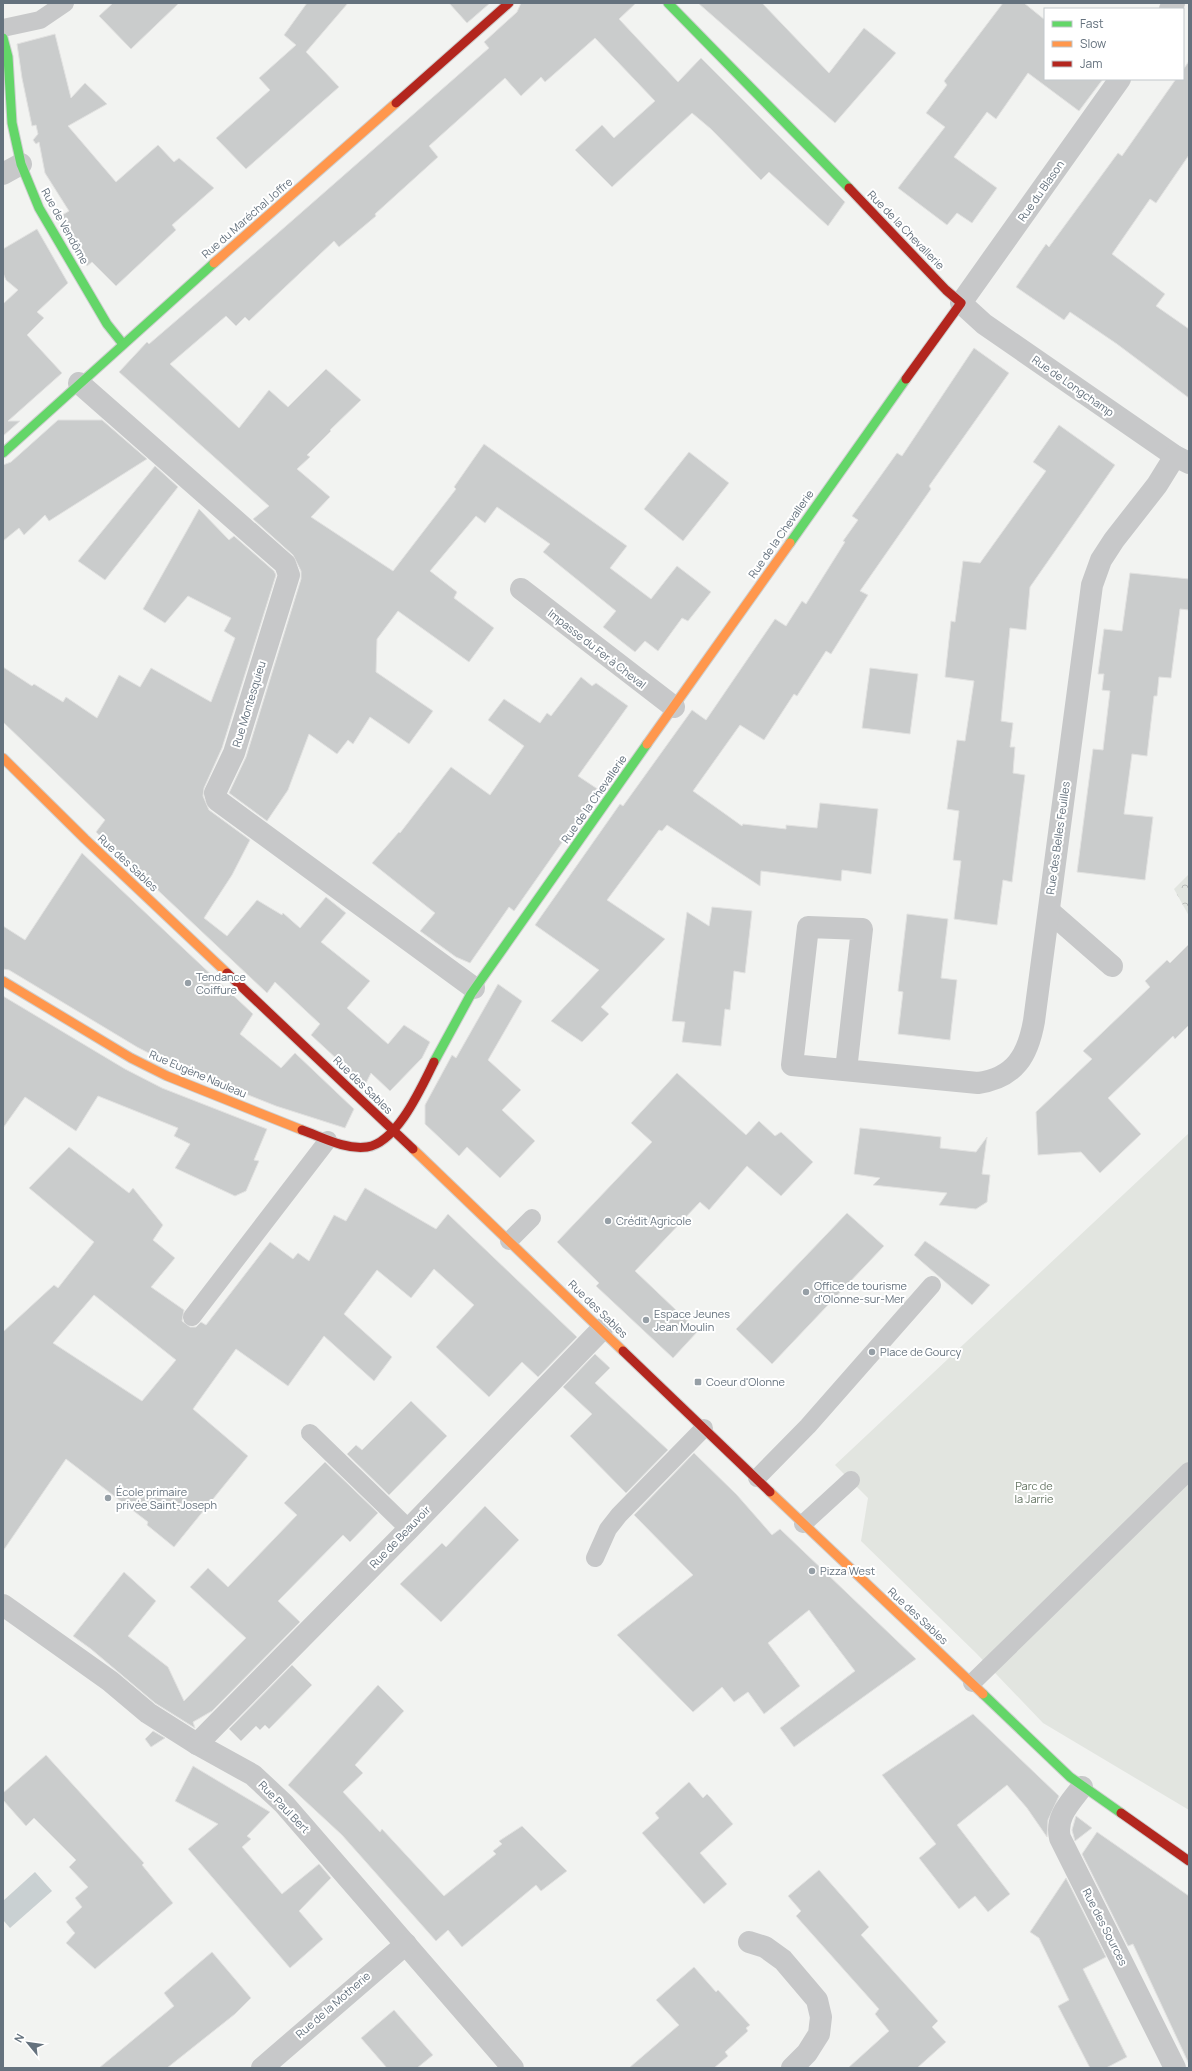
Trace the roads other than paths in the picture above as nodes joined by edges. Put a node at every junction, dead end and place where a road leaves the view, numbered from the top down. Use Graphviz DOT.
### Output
graph roads {
  1 [pos="65,3"];
  2 [pos="510,3"];
  3 [pos="668,3"];
  4 [pos="3,28"];
  5 [pos="3,38"];
  6 [pos="1119,80"];
  7 [pos="12,169"];
  8 [pos="961,303"];
  9 [pos="123,344"];
  10 [pos="79,384"];
  11 [pos="3,453"];
  12 [pos="1182,459"];
  13 [pos="521,590"];
  14 [pos="674,707"];
  15 [pos="3,758"];
  16 [pos="1048,911"];
  17 [pos="1112,966"];
  18 [pos="3,981"];
  19 [pos="474,988"];
  20 [pos="846,1070"];
  21 [pos="392,1130"];
  22 [pos="328,1140"];
  23 [pos="532,1218"];
  24 [pos="509,1241"];
  25 [pos="932,1285"];
  26 [pos="192,1317"];
  27 [pos="602,1329"];
  28 [pos="704,1428"];
  29 [pos="310,1433"];
  30 [pos="1189,1472"];
  31 [pos="757,1478"];
  32 [pos="851,1480"];
  33 [pos="803,1524"];
  34 [pos="409,1529"];
  35 [pos="595,1558"];
  36 [pos="3,1605"];
  37 [pos="972,1683"];
  38 [pos="197,1744"];
  39 [pos="1082,1787"];
  40 [pos="1189,1861"];
  41 [pos="749,1942"];
  42 [pos="406,1944"];
  43 [pos="262,2068"];
  44 [pos="512,2068"];
  45 [pos="792,2068"];
  46 [pos="1176,2068"];
  1 -- 4 [label="lane"];
  2 -- 9 [label="street, Rue du Maréchal Joffre"];
  3 -- 8 [label="street, Rue de la Chevallerie"];
  5 -- 7 [label="street, Rue de Vendôme"];
  6 -- 8 [label="street, Rue du Blason"];
  7 -- 9 [label="street, Rue de Vendôme"];
  8 -- 12 [label="street, Rue de Longchamp"];
  8 -- 14 [label="street, Rue de la Chevallerie"];
  9 -- 10 [label="street, Rue du Maréchal Joffre"];
  10 -- 11 [label="street, Rue du Maréchal Joffre"];
  10 -- 19 [label="street, Rue Montesquieu"];
  12 -- 16 [label="street, Rue des Belles Feuilles"];
  13 -- 14 [label="street, Impasse du Fer à Cheval"];
  14 -- 19 [label="street, Rue de la Chevallerie"];
  15 -- 21 [label="street, Rue des Sables"];
  16 -- 17 [label="street"];
  16 -- 20 [label="street, Rue des Belles Feuilles"];
  18 -- 22 [label="street, Rue Eugène Nauleau"];
  19 -- 21 [label="street, Rue de la Chevallerie"];
  20 -- 20 [label="street, Rue des Belles Feuilles"];
  21 -- 22 [label="street, Rue Eugène Nauleau"];
  21 -- 24 [label="street, Rue des Sables"];
  22 -- 26 [label="lane"];
  23 -- 24 [label="lane"];
  24 -- 27 [label="street, Rue des Sables"];
  25 -- 31 [label="lane"];
  27 -- 28 [label="street, Rue des Sables"];
  27 -- 34 [label="street, Rue de Beauvoir"];
  28 -- 31 [label="street, Rue des Sables"];
  28 -- 35 [label="lane"];
  29 -- 34 [label="lane"];
  30 -- 37 [label="lane"];
  31 -- 33 [label="street, Rue des Sables"];
  32 -- 33 [label="lane"];
  33 -- 37 [label="street, Rue des Sables"];
  34 -- 38 [label="street, Rue de Beauvoir"];
  36 -- 38 [label="street, Rue Paul Bert"];
  37 -- 39 [label="street, Rue des Sables"];
  38 -- 42 [label="street, Rue Paul Bert"];
  39 -- 40 [label="street, Rue des Sables"];
  39 -- 46 [label="street, Rue des Sources"];
  41 -- 45 [label="street"];
  42 -- 43 [label="street, Rue de la Motherie"];
  42 -- 44 [label="street, Rue Paul Bert"];
}
